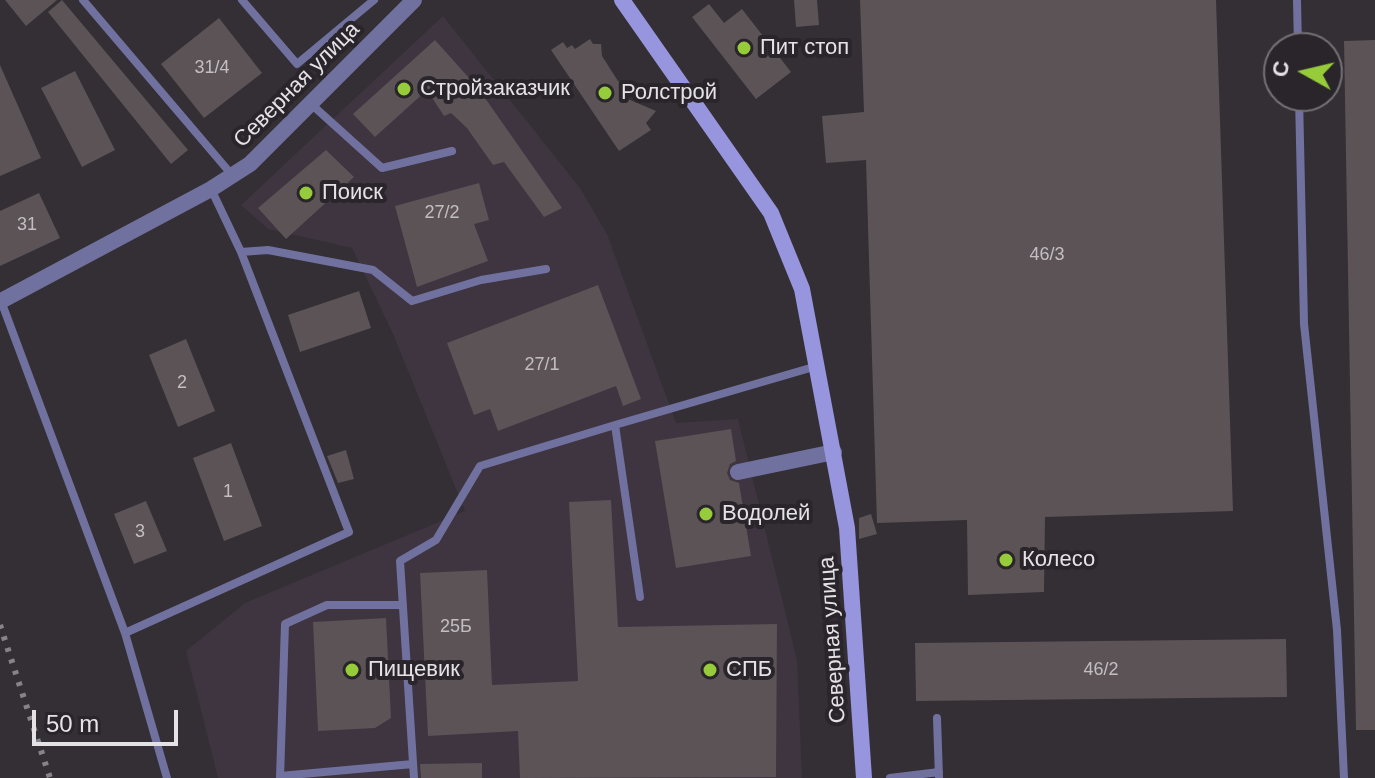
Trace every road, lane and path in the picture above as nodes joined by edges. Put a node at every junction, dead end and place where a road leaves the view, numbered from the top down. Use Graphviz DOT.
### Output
graph roads {
  1 [pos="83,0"];
  2 [pos="242,0"];
  3 [pos="374,0"];
  4 [pos="414,0"];
  5 [pos="622,0"];
  6 [pos="1297,0"];
  7 [pos="1298,32"];
  8 [pos="310,103"];
  9 [pos="1299,112"];
  10 [pos="452,151"];
  11 [pos="232,175"];
  12 [pos="211,189"];
  13 [pos="241,252"];
  14 [pos="546,269"];
  15 [pos="0,301"];
  16 [pos="817,366"];
  17 [pos="615,425"];
  18 [pos="834,452"];
  19 [pos="738,472"];
  20 [pos="640,597"];
  21 [pos="403,605"];
  22 [pos="125,633"];
  23 [pos="937,718"];
  24 [pos="413,764"];
  25 [pos="939,775"];
  26 [pos="280,777"];
  27 [pos="167,778"];
  28 [pos="414,778"];
  29 [pos="864,778"];
  30 [pos="890,778"];
  31 [pos="1344,778"];
  1 -- 11 [label="lane"];
  2 -- 3 [label="lane"];
  4 -- 8 [label="street, Северная улица"];
  5 -- 16 [label="main road, Северная улица"];
  6 -- 7 [label="lane"];
  8 -- 10 [label="lane"];
  8 -- 11 [label="street, Северная улица"];
  9 -- 31 [label="lane"];
  11 -- 12 [label="street, Северная улица"];
  12 -- 13 [label="lane"];
  12 -- 15 [label="street, Северная улица"];
  13 -- 14 [label="lane"];
  13 -- 22 [label="lane"];
  15 -- 22 [label="lane"];
  16 -- 17 [label="lane"];
  16 -- 18 [label="main road, Северная улица"];
  17 -- 20 [label="lane"];
  17 -- 21 [label="lane"];
  18 -- 19 [label="street"];
  18 -- 29 [label="main road, Северная улица"];
  21 -- 24 [label="lane"];
  21 -- 26 [label="lane"];
  22 -- 27 [label="lane"];
  23 -- 25 [label="lane"];
  24 -- 26 [label="lane"];
  24 -- 28 [label="lane"];
  25 -- 30 [label="lane"];
}
